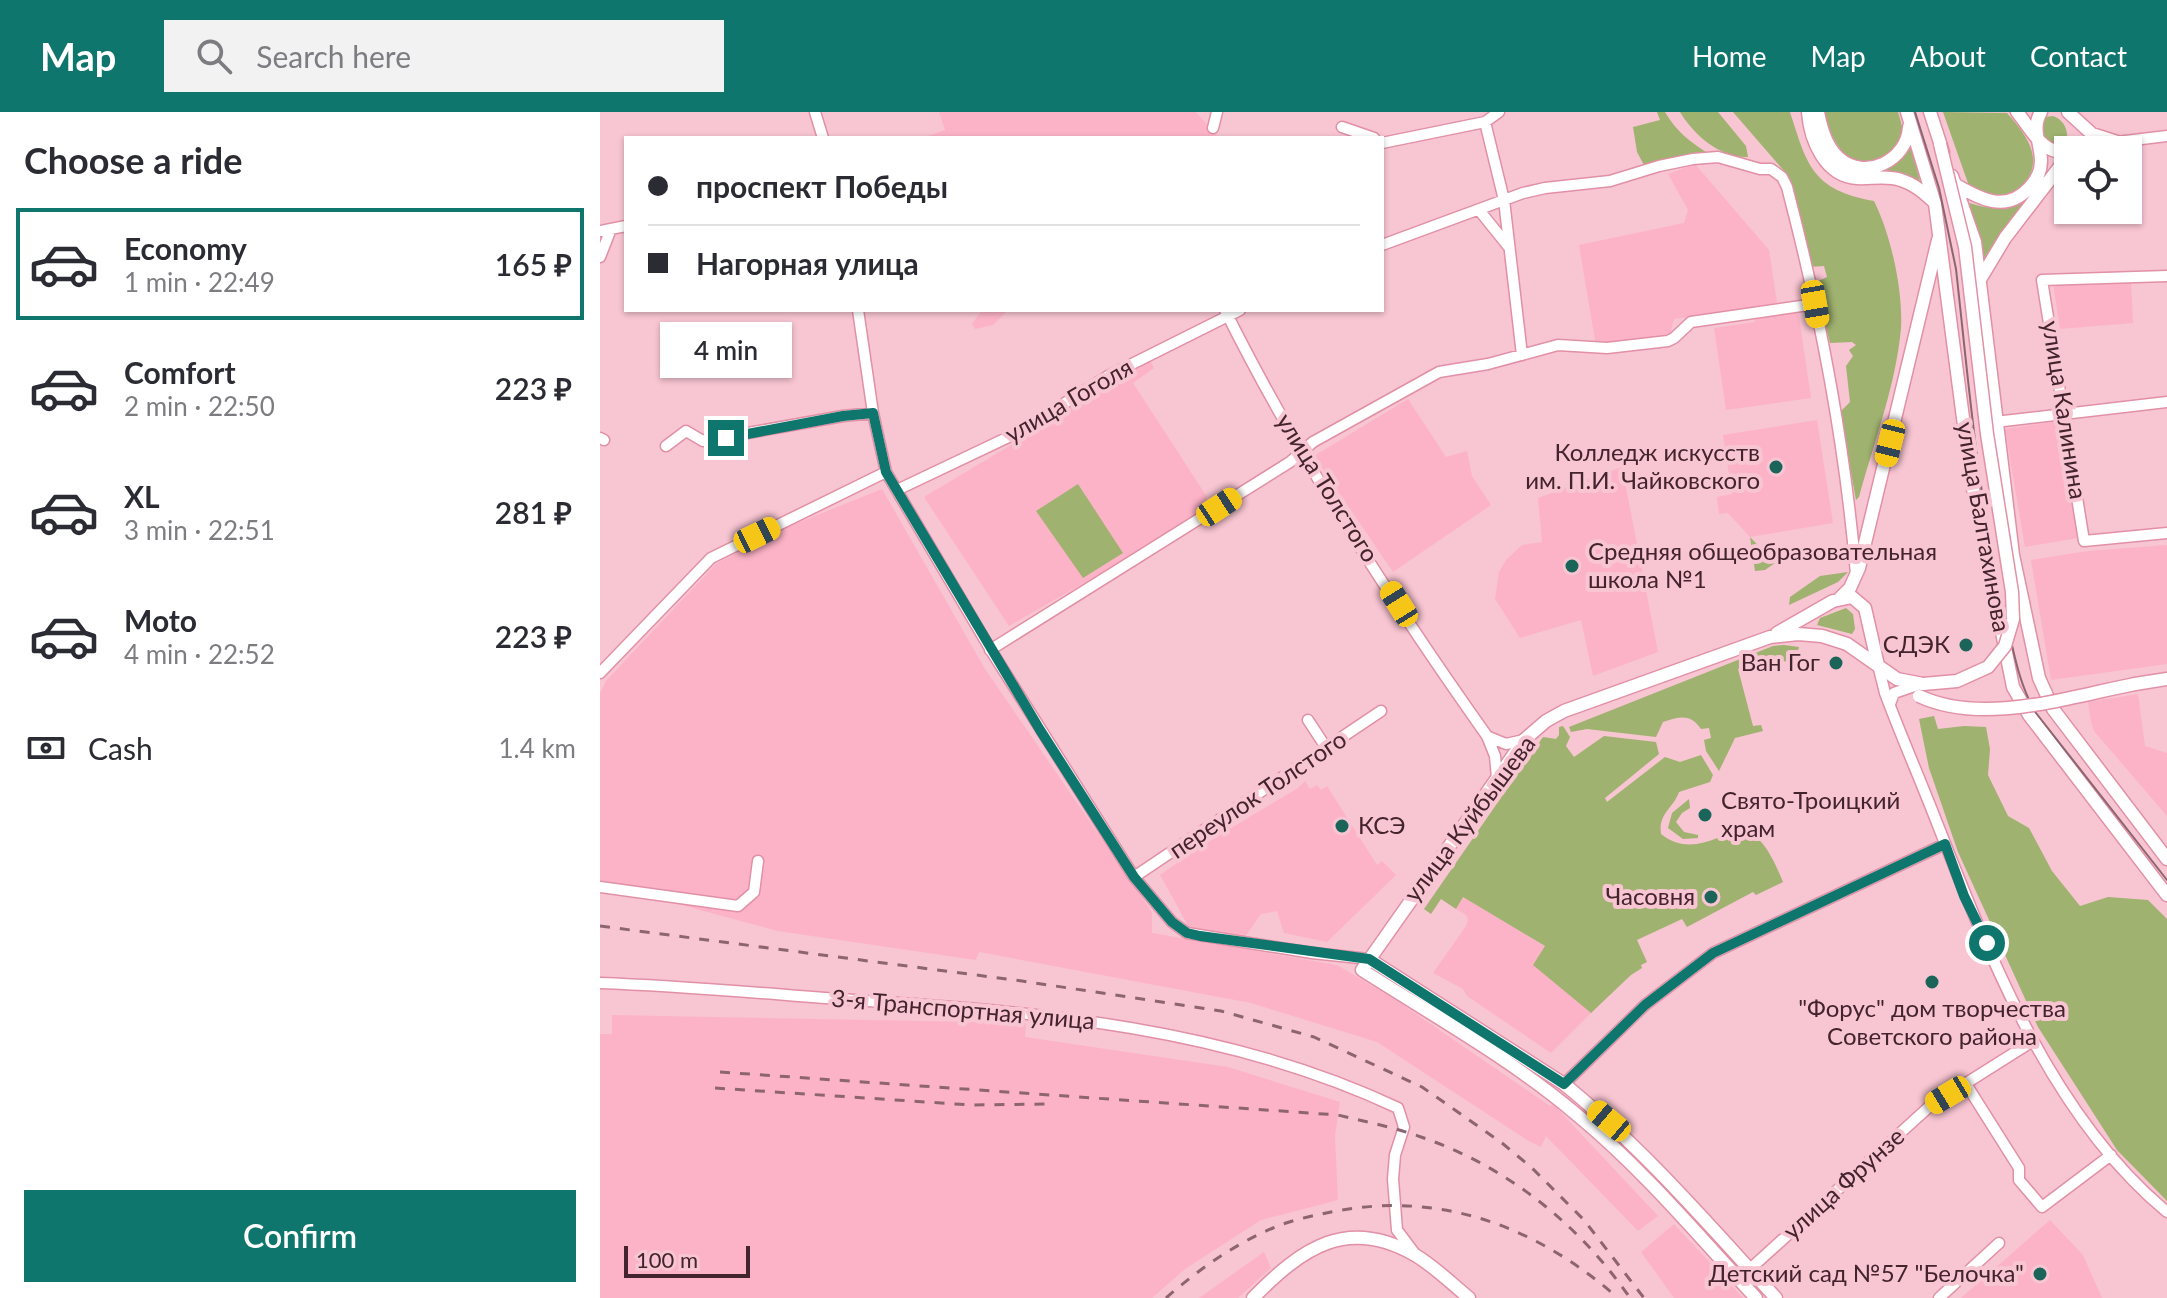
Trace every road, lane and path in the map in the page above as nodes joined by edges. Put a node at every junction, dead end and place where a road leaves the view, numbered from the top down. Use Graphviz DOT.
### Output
graph roads {
  1 [pos="815,112"];
  2 [pos="1217,112"];
  3 [pos="1499,112"];
  4 [pos="1907,112"];
  5 [pos="1930,112"];
  6 [pos="2017,112"];
  7 [pos="2041,112"];
  8 [pos="1810,114"];
  9 [pos="2071,115"];
  10 [pos="1485,122"];
  11 [pos="1342,127"];
  12 [pos="1213,128"];
  13 [pos="822,136"];
  14 [pos="1368,136"];
  15 [pos="2078,136"];
  16 [pos="2098,136"];
  17 [pos="2167,136"];
  18 [pos="2037,138"];
  19 [pos="2142,139"];
  20 [pos="1384,142"];
  21 [pos="1940,144"];
  22 [pos="2054,151"];
  23 [pos="2054,174"];
  24 [pos="1956,185"];
  25 [pos="1504,200"];
  26 [pos="1935,204"];
  27 [pos="1479,210"];
  28 [pos="605,230"];
  29 [pos="1940,233"];
  30 [pos="1384,244"];
  31 [pos="1510,248"];
  32 [pos="600,257"];
  33 [pos="2167,276"];
  34 [pos="1981,278"];
  35 [pos="1815,304"];
  36 [pos="858,312"];
  37 [pos="1226,313"];
  38 [pos="1522,355"];
  39 [pos="2167,402"];
  40 [pos="2065,412"];
  41 [pos="873,413"];
  42 [pos="1995,422"];
  43 [pos="666,446"];
  44 [pos="1301,452"];
  45 [pos="886,472"];
  46 [pos="897,490"];
  47 [pos="1875,505"];
  48 [pos="1851,508"];
  49 [pos="2167,533"];
  50 [pos="1856,577"];
  51 [pos="1840,598"];
  52 [pos="1815,613"];
  53 [pos="1866,620"];
  54 [pos="1822,636"];
  55 [pos="1770,637"];
  56 [pos="1847,644"];
  57 [pos="990,650"];
  58 [pos="1878,665"];
  59 [pos="600,673"];
  60 [pos="2167,679"];
  61 [pos="1909,688"];
  62 [pos="1890,706"];
  63 [pos="1381,711"];
  64 [pos="1308,720"];
  65 [pos="1487,736"];
  66 [pos="1524,740"];
  67 [pos="1327,749"];
  68 [pos="1497,778"];
  69 [pos="1945,844"];
  70 [pos="2167,859"];
  71 [pos="758,861"];
  72 [pos="1134,877"];
  73 [pos="600,887"];
  74 [pos="2167,895"];
  75 [pos="1366,964"];
  76 [pos="600,983"];
  77 [pos="2033,1041"];
  78 [pos="1564,1084"];
  79 [pos="1966,1084"];
  80 [pos="2111,1155"];
  81 [pos="2167,1212"];
  82 [pos="1999,1243"];
  83 [pos="1416,1256"];
  84 [pos="1750,1269"];
  85 [pos="1739,1279"];
  86 [pos="1253,1298"];
  87 [pos="1469,1298"];
  88 [pos="1756,1298"];
  89 [pos="1776,1298"];
  90 [pos="1939,1298"];
  1 -- 13 [label="street"];
  2 -- 12 [label="street"];
  3 -- 10 [label="street"];
  4 -- 8 [label="main road"];
  4 -- 26 [label="main road, улица Балтахинова"];
  5 -- 21 [label="main road, улица Балтахинова"];
  6 -- 18 [label="main road"];
  7 -- 18 [label="main road"];
  8 -- 26 [label="main road"];
  9 -- 15 [label="main road"];
  9 -- 16 [label="main road"];
  10 -- 20 [label="street"];
  10 -- 25 [label="street"];
  11 -- 14 [label="street"];
  17 -- 19 [label="street"];
  18 -- 22 [label="main road"];
  18 -- 24 [label="main road"];
  21 -- 24 [label="main road, улица Балтахинова"];
  21 -- 61 [label="main road, bridge"];
  23 -- 34 [label="main road"];
  24 -- 34 [label="main road, улица Балтахинова"];
  25 -- 27 [label="street"];
  25 -- 31 [label="street"];
  25 -- 35 [label="street"];
  26 -- 29 [label="main road, улица Балтахинова"];
  27 -- 30 [label="street"];
  27 -- 31 [label="street"];
  28 -- 32 [label="street"];
  29 -- 47 [label="main road"];
  29 -- 74 [label="main road, улица Балтахинова"];
  31 -- 38 [label="street"];
  33 -- 40 [label="street, улица Калинина"];
  34 -- 42 [label="main road, улица Балтахинова"];
  35 -- 38 [label="street"];
  35 -- 48 [label="street"];
  36 -- 41 [label="street"];
  37 -- 44 [label="street, улица Толстого"];
  37 -- 46 [label="street, улица Гоголя"];
  38 -- 44 [label="street"];
  39 -- 40 [label="street"];
  40 -- 42 [label="street"];
  40 -- 49 [label="street, улица Калинина"];
  41 -- 43 [label="street"];
  41 -- 45 [label="street"];
  42 -- 70 [label="main road, улица Балтахинова"];
  44 -- 57 [label="street"];
  44 -- 65 [label="street, улица Толстого"];
  45 -- 46 [label="street"];
  45 -- 59 [label="street"];
  46 -- 57 [label="street"];
  47 -- 48 [label="street"];
  47 -- 50 [label="main road"];
  48 -- 50 [label="street"];
  50 -- 51 [label="main road"];
  51 -- 52 [label="main road, улица Куйбышева"];
  51 -- 53 [label="main road"];
  52 -- 54 [label="main road"];
  52 -- 55 [label="main road, улица Куйбышева"];
  53 -- 56 [label="main road"];
  53 -- 58 [label="main road"];
  54 -- 55 [label="main road, улица Куйбышева"];
  54 -- 56 [label="main road, улица Куйбышева"];
  55 -- 66 [label="main road, улица Куйбышева"];
  56 -- 58 [label="main road, улица Куйбышева"];
  57 -- 72 [label="street"];
  58 -- 61 [label="main road, улица Куйбышева"];
  58 -- 62 [label="street"];
  60 -- 61 [label="main road, bridge"];
  61 -- 62 [label="street"];
  62 -- 69 [label="street"];
  63 -- 67 [label="street, переулок Толстого"];
  64 -- 67 [label="street"];
  65 -- 66 [label="street"];
  65 -- 68 [label="street, улица Толстого"];
  66 -- 68 [label="main road, улица Куйбышева"];
  67 -- 72 [label="street, переулок Толстого"];
  68 -- 75 [label="main road, улица Куйбышева"];
  69 -- 77 [label="street"];
  69 -- 78 [label="street"];
  71 -- 73 [label="street"];
  72 -- 75 [label="street"];
  75 -- 78 [label="main road"];
  75 -- 85 [label="main road"];
  76 -- 83 [label="street, 3-я Транспортная улица"];
  77 -- 79 [label="street, улица Фрунзе"];
  77 -- 80 [label="street"];
  78 -- 84 [label="main road"];
  79 -- 80 [label="street"];
  79 -- 84 [label="street, улица Фрунзе"];
  80 -- 81 [label="street"];
  82 -- 90 [label="street"];
  83 -- 86 [label="main road"];
  83 -- 87 [label="main road"];
  84 -- 85 [label="street, улица Фрунзе"];
  84 -- 89 [label="main road"];
  85 -- 88 [label="main road"];
}
